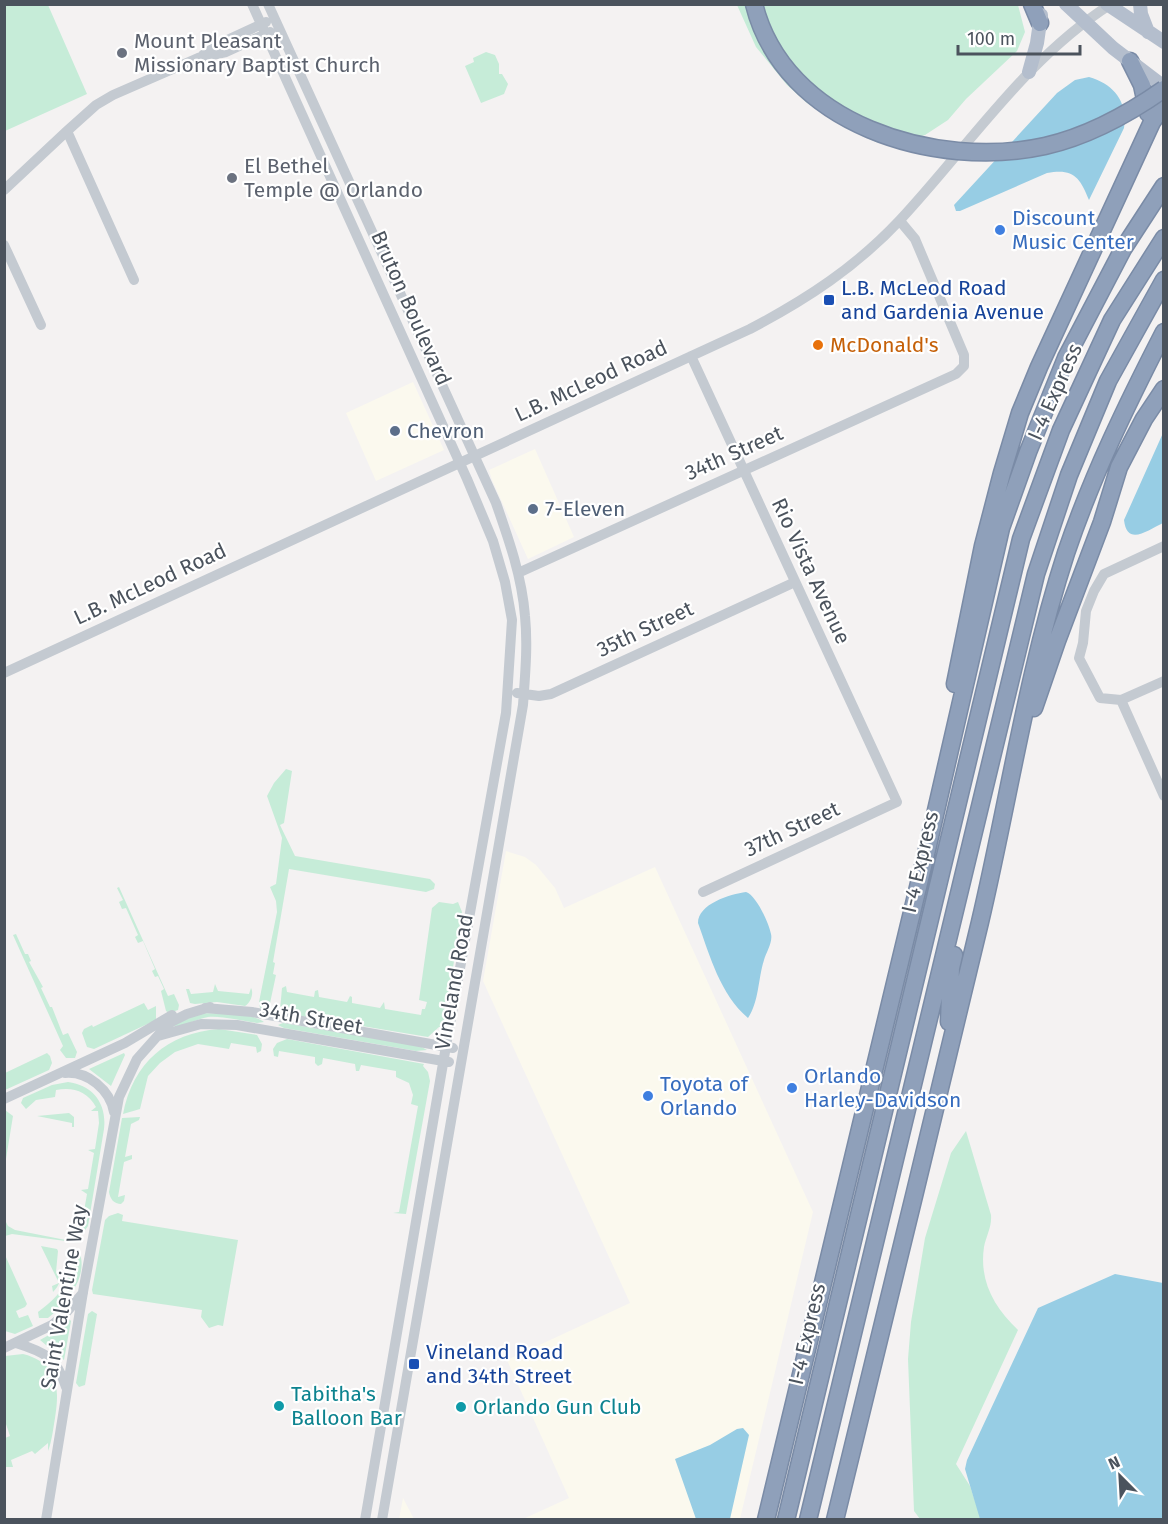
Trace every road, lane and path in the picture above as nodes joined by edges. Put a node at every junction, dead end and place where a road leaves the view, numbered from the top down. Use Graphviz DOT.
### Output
graph roads {
  1 [pos="252,4"];
  2 [pos="268,4"];
  3 [pos="754,4"];
  4 [pos="1032,4"];
  5 [pos="1039,4"];
  6 [pos="1066,4"];
  7 [pos="1140,4"];
  8 [pos="1109,5"];
  9 [pos="276,23"];
  10 [pos="1040,23"];
  11 [pos="1084,23"];
  12 [pos="264,29"];
  13 [pos="1148,32"];
  14 [pos="1164,42"];
  15 [pos="1130,61"];
  16 [pos="1029,72"];
  17 [pos="1164,88"];
  18 [pos="1164,105"];
  19 [pos="67,131"];
  20 [pos="1146,136"];
  21 [pos="341,165"];
  22 [pos="328,172"];
  23 [pos="4,190"];
  24 [pos="1160,192"];
  25 [pos="900,221"];
  26 [pos="1164,238"];
  27 [pos="4,245"];
  28 [pos="134,280"];
  29 [pos="1164,280"];
  30 [pos="41,325"];
  31 [pos="1164,332"];
  32 [pos="691,356"];
  33 [pos="1164,389"];
  34 [pos="474,457"];
  35 [pos="460,463"];
  36 [pos="743,470"];
  37 [pos="1164,546"];
  38 [pos="518,573"];
  39 [pos="795,582"];
  40 [pos="4,673"];
  41 [pos="1164,681"];
  42 [pos="508,691"];
  43 [pos="524,694"];
  44 [pos="1121,700"];
  45 [pos="1018,748"];
  46 [pos="1164,796"];
  47 [pos="897,802"];
  48 [pos="926,854"];
  49 [pos="964,869"];
  50 [pos="703,892"];
  51 [pos="210,1007"];
  52 [pos="181,1030"];
  53 [pos="157,1036"];
  54 [pos="125,1042"];
  55 [pos="446,1046"];
  56 [pos="462,1050"];
  57 [pos="137,1059"];
  58 [pos="947,1059"];
  59 [pos="444,1061"];
  60 [pos="459,1064"];
  61 [pos="60,1073"];
  62 [pos="125,1082"];
  63 [pos="4,1099"];
  64 [pos="115,1115"];
  65 [pos="415,1227"];
  66 [pos="431,1228"];
  67 [pos="83,1292"];
  68 [pos="399,1322"];
  69 [pos="415,1325"];
  70 [pos="16,1343"];
  71 [pos="4,1348"];
  72 [pos="67,1390"];
  73 [pos="374,1462"];
  74 [pos="391,1463"];
  75 [pos="46,1520"];
  76 [pos="365,1520"];
  77 [pos="382,1520"];
  78 [pos="766,1520"];
  79 [pos="786,1520"];
  80 [pos="808,1520"];
  81 [pos="835,1520"];
  1 -- 12 [label="street, Bruton Boulevard"];
  2 -- 9 [label="street, Bruton Boulevard"];
  3 -- 17 [label="highway, bridge"];
  4 -- 10 [label="highway"];
  5 -- 10 [label="main road"];
  6 -- 11 [label="main road"];
  7 -- 13 [label="main road"];
  8 -- 11 [label="street, L.B. McLeod Road"];
  8 -- 13 [label="main road"];
  9 -- 12 [label="street"];
  9 -- 21 [label="street, Bruton Boulevard"];
  10 -- 16 [label="main road"];
  11 -- 15 [label="main road"];
  11 -- 16 [label="street, L.B. McLeod Road"];
  12 -- 19 [label="street"];
  12 -- 22 [label="street, Bruton Boulevard"];
  13 -- 14 [label="main road"];
  15 -- 17 [label="main road"];
  15 -- 20 [label="highway"];
  16 -- 25 [label="street, L.B. McLeod Road"];
  18 -- 20 [label="highway"];
  19 -- 23 [label="street"];
  19 -- 28 [label="street"];
  20 -- 48 [label="highway"];
  21 -- 22 [label="street"];
  21 -- 34 [label="street, Bruton Boulevard"];
  22 -- 35 [label="street, Bruton Boulevard"];
  24 -- 48 [label="highway"];
  25 -- 32 [label="street, L.B. McLeod Road"];
  25 -- 36 [label="street, 34th Street"];
  26 -- 79 [label="highway, I-4 Express"];
  27 -- 30 [label="street"];
  29 -- 49 [label="highway, I-4 Express"];
  31 -- 45 [label="highway"];
  32 -- 34 [label="street, L.B. McLeod Road"];
  32 -- 36 [label="street, Rio Vista Avenue"];
  33 -- 45 [label="highway"];
  34 -- 35 [label="street, L.B. McLeod Road"];
  34 -- 38 [label="street, Vineland Road"];
  35 -- 40 [label="street, L.B. McLeod Road"];
  35 -- 42 [label="street, Vineland Road"];
  36 -- 38 [label="street, 34th Street"];
  36 -- 39 [label="street, Rio Vista Avenue"];
  37 -- 44 [label="street"];
  38 -- 43 [label="street, Vineland Road"];
  39 -- 43 [label="street, 35th Street"];
  39 -- 47 [label="street, Rio Vista Avenue"];
  41 -- 44 [label="street"];
  42 -- 43 [label="street, 35th Street"];
  42 -- 55 [label="street, Vineland Road"];
  43 -- 56 [label="street, Vineland Road"];
  44 -- 46 [label="street"];
  45 -- 58 [label="highway"];
  47 -- 50 [label="street, 37th Street"];
  48 -- 78 [label="highway"];
  49 -- 58 [label="highway"];
  49 -- 80 [label="highway, I-4 Express"];
  51 -- 53 [label="street, 34th Street"];
  51 -- 54 [label="street, 34th Street"];
  51 -- 55 [label="street, 34th Street"];
  52 -- 53 [label="street, 34th Street"];
  52 -- 59 [label="street, 34th Street"];
  52 -- 62 [label="street, Saint Valentine Way"];
  53 -- 54 [label="street, 34th Street"];
  53 -- 57 [label="street, 34th Street"];
  54 -- 61 [label="street, 34th Street"];
  55 -- 56 [label="street, 34th Street"];
  55 -- 59 [label="street, Vineland Road"];
  56 -- 60 [label="street, Vineland Road"];
  57 -- 62 [label="street, Saint Valentine Way"];
  58 -- 81 [label="highway"];
  59 -- 60 [label="street, 34th Street"];
  59 -- 65 [label="street, Vineland Road"];
  60 -- 66 [label="street, Vineland Road"];
  61 -- 63 [label="street, 34th Street"];
  61 -- 64 [label="street"];
  62 -- 64 [label="street, Saint Valentine Way"];
  64 -- 67 [label="street, Saint Valentine Way"];
  65 -- 66 [label="street"];
  65 -- 68 [label="street, Vineland Road"];
  66 -- 69 [label="street, Vineland Road"];
  67 -- 70 [label="street"];
  67 -- 72 [label="street, Saint Valentine Way"];
  68 -- 69 [label="street"];
  68 -- 73 [label="street, Vineland Road"];
  69 -- 74 [label="street, Vineland Road"];
  70 -- 71 [label="street"];
  70 -- 72 [label="street"];
  72 -- 75 [label="street, Saint Valentine Way"];
  73 -- 74 [label="street"];
  73 -- 76 [label="street, Vineland Road"];
  74 -- 77 [label="street, Vineland Road"];
}
